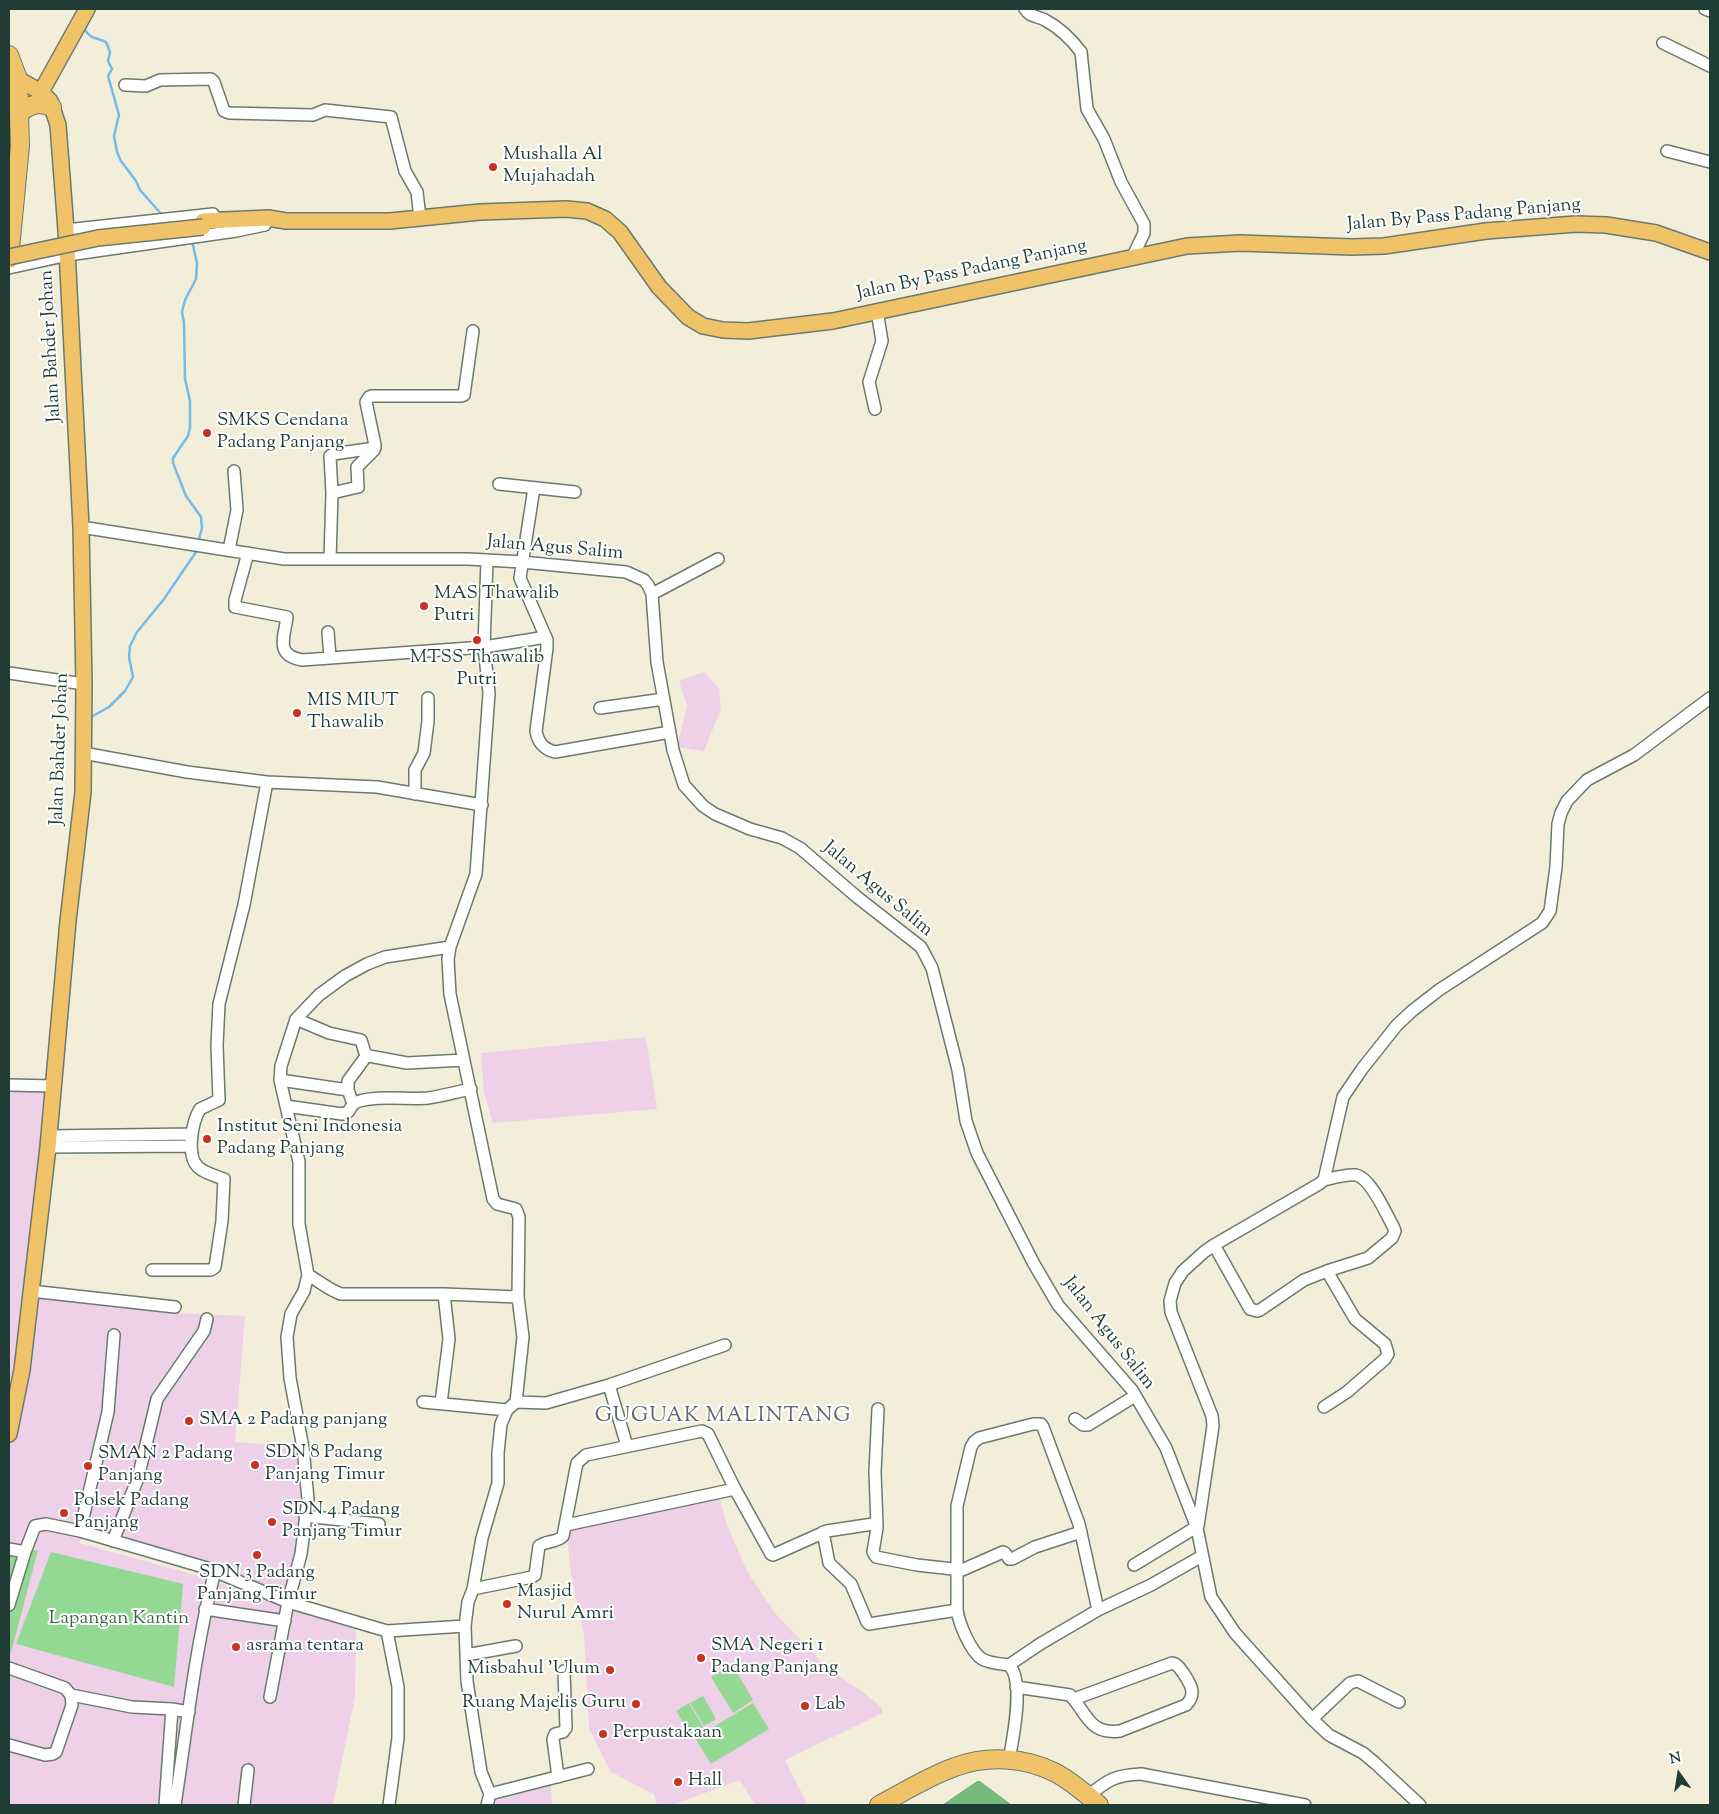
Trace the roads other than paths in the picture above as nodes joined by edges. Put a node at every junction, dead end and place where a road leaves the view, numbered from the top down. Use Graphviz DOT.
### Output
graph roads {
  1 [pos="87,9"];
  2 [pos="1025,9"];
  3 [pos="1705,9"];
  4 [pos="1710,11"];
  5 [pos="1663,43"];
  6 [pos="9,55"];
  7 [pos="1710,66"];
  8 [pos="18,79"];
  9 [pos="124,84"];
  10 [pos="41,92"];
  11 [pos="52,107"];
  12 [pos="20,112"];
  13 [pos="1666,150"];
  14 [pos="1710,162"];
  15 [pos="420,218"];
  16 [pos="266,221"];
  17 [pos="66,230"];
  18 [pos="9,250"];
  19 [pos="1710,252"];
  20 [pos="68,255"];
  21 [pos="1132,258"];
  22 [pos="9,268"];
  23 [pos="877,311"];
  24 [pos="473,331"];
  25 [pos="875,409"];
  26 [pos="375,448"];
  27 [pos="234,471"];
  28 [pos="500,484"];
  29 [pos="534,488"];
  30 [pos="575,492"];
  31 [pos="332,493"];
  32 [pos="81,527"];
  33 [pos="229,550"];
  34 [pos="248,553"];
  35 [pos="330,559"];
  36 [pos="718,559"];
  37 [pos="486,560"];
  38 [pos="522,562"];
  39 [pos="652,594"];
  40 [pos="328,632"];
  41 [pos="546,637"];
  42 [pos="484,647"];
  43 [pos="330,658"];
  44 [pos="9,672"];
  45 [pos="84,684"];
  46 [pos="428,698"];
  47 [pos="1710,698"];
  48 [pos="664,699"];
  49 [pos="600,708"];
  50 [pos="670,732"];
  51 [pos="83,753"];
  52 [pos="267,782"];
  53 [pos="415,794"];
  54 [pos="482,805"];
  55 [pos="450,947"];
  56 [pos="296,1019"];
  57 [pos="367,1055"];
  58 [pos="464,1060"];
  59 [pos="280,1080"];
  60 [pos="9,1085"];
  61 [pos="53,1086"];
  62 [pos="470,1089"];
  63 [pos="348,1090"];
  64 [pos="353,1104"];
  65 [pos="286,1106"];
  66 [pos="191,1134"];
  67 [pos="49,1142"];
  68 [pos="191,1146"];
  69 [pos="1324,1180"];
  70 [pos="1214,1245"];
  71 [pos="152,1270"];
  72 [pos="1326,1271"];
  73 [pos="308,1275"];
  74 [pos="31,1291"];
  75 [pos="444,1294"];
  76 [pos="518,1297"];
  77 [pos="175,1307"];
  78 [pos="207,1319"];
  79 [pos="114,1335"];
  80 [pos="725,1345"];
  81 [pos="608,1385"];
  82 [pos="1135,1396"];
  83 [pos="423,1402"];
  84 [pos="516,1402"];
  85 [pos="441,1403"];
  86 [pos="1324,1407"];
  87 [pos="878,1409"];
  88 [pos="507,1410"];
  89 [pos="1075,1419"];
  90 [pos="9,1434"];
  91 [pos="627,1446"];
  92 [pos="735,1489"];
  93 [pos="305,1516"];
  94 [pos="380,1524"];
  95 [pos="566,1525"];
  96 [pos="877,1526"];
  97 [pos="1197,1528"];
  98 [pos="80,1532"];
  99 [pos="823,1532"];
  100 [pos="1080,1532"];
  101 [pos="113,1541"];
  102 [pos="9,1549"];
  103 [pos="25,1552"];
  104 [pos="1202,1556"];
  105 [pos="1134,1566"];
  106 [pos="958,1570"];
  107 [pos="215,1571"];
  108 [pos="473,1589"];
  109 [pos="288,1602"];
  110 [pos="9,1605"];
  111 [pos="205,1609"];
  112 [pos="957,1610"];
  113 [pos="1098,1610"];
  114 [pos="285,1621"];
  115 [pos="465,1626"];
  116 [pos="387,1631"];
  117 [pos="516,1646"];
  118 [pos="466,1655"];
  119 [pos="1009,1665"];
  120 [pos="9,1668"];
  121 [pos="564,1672"];
  122 [pos="1016,1687"];
  123 [pos="71,1696"];
  124 [pos="270,1697"];
  125 [pos="1074,1699"];
  126 [pos="1398,1702"];
  127 [pos="172,1709"];
  128 [pos="189,1712"];
  129 [pos="1312,1719"];
  130 [pos="9,1744"];
  131 [pos="1009,1760"];
  132 [pos="588,1769"];
  133 [pos="248,1770"];
  134 [pos="558,1777"];
  135 [pos="488,1800"];
  136 [pos="1094,1800"];
  137 [pos="165,1805"];
  138 [pos="175,1805"];
  139 [pos="247,1805"];
  140 [pos="389,1805"];
  141 [pos="879,1805"];
  142 [pos="1305,1805"];
  143 [pos="1420,1805"];
  1 -- 10 [label="main road"];
  2 -- 21 [label="street"];
  3 -- 4 [label="street"];
  5 -- 7 [label="street"];
  6 -- 8 [label="highway"];
  8 -- 10 [label="main road, Jalan Bahder Johan"];
  8 -- 12 [label="highway"];
  9 -- 15 [label="street"];
  10 -- 11 [label="main road, Jalan Bahder Johan"];
  11 -- 12 [label="highway"];
  11 -- 17 [label="main road, Jalan Bahder Johan"];
  12 -- 18 [label="highway"];
  13 -- 14 [label="street"];
  15 -- 16 [label="main road, Jalan By Pass Padang Panjang"];
  15 -- 23 [label="main road, Jalan By Pass Padang Panjang"];
  16 -- 17 [label="street"];
  16 -- 18 [label="main road, Jalan By Pass Padang Panjang"];
  16 -- 20 [label="street"];
  17 -- 20 [label="main road, Jalan Bahder Johan"];
  19 -- 21 [label="main road, Jalan By Pass Padang Panjang"];
  20 -- 22 [label="street"];
  20 -- 32 [label="main road, Jalan Bahder Johan"];
  21 -- 23 [label="main road, Jalan By Pass Padang Panjang"];
  23 -- 25 [label="street"];
  24 -- 26 [label="street"];
  26 -- 31 [label="street"];
  26 -- 31 [label="street"];
  27 -- 33 [label="street"];
  28 -- 29 [label="street"];
  29 -- 30 [label="street"];
  29 -- 38 [label="street"];
  31 -- 35 [label="street"];
  32 -- 33 [label="street, Jalan Agus Salim"];
  32 -- 45 [label="main road, Jalan Bahder Johan"];
  33 -- 34 [label="street, Jalan Agus Salim"];
  34 -- 35 [label="street, Jalan Agus Salim"];
  34 -- 43 [label="street"];
  35 -- 37 [label="street, Jalan Agus Salim"];
  36 -- 39 [label="street"];
  37 -- 38 [label="street, Jalan Agus Salim"];
  37 -- 42 [label="street"];
  38 -- 39 [label="street, Jalan Agus Salim"];
  38 -- 41 [label="street"];
  39 -- 48 [label="street, Jalan Agus Salim"];
  40 -- 43 [label="street"];
  41 -- 42 [label="street"];
  41 -- 50 [label="street"];
  42 -- 43 [label="street"];
  42 -- 54 [label="street"];
  44 -- 45 [label="street"];
  45 -- 51 [label="main road, Jalan Bahder Johan"];
  46 -- 53 [label="street"];
  47 -- 69 [label="street"];
  48 -- 49 [label="street"];
  48 -- 50 [label="street, Jalan Agus Salim"];
  50 -- 82 [label="street, Jalan Agus Salim"];
  51 -- 52 [label="street"];
  51 -- 61 [label="main road, Jalan Bahder Johan"];
  52 -- 53 [label="street"];
  52 -- 66 [label="street"];
  53 -- 54 [label="street"];
  54 -- 55 [label="street"];
  55 -- 56 [label="street"];
  55 -- 58 [label="street"];
  56 -- 57 [label="street"];
  56 -- 59 [label="street"];
  57 -- 58 [label="street"];
  57 -- 63 [label="street"];
  58 -- 62 [label="street"];
  59 -- 63 [label="street"];
  59 -- 65 [label="street"];
  60 -- 61 [label="street"];
  61 -- 67 [label="main road, Jalan Bahder Johan"];
  62 -- 64 [label="street"];
  62 -- 76 [label="street"];
  63 -- 64 [label="street"];
  64 -- 65 [label="street"];
  65 -- 73 [label="street"];
  66 -- 67 [label="street"];
  66 -- 68 [label="street"];
  67 -- 68 [label="street"];
  67 -- 74 [label="main road, Jalan Bahder Johan"];
  68 -- 71 [label="street"];
  69 -- 70 [label="street"];
  69 -- 72 [label="street"];
  70 -- 72 [label="street"];
  70 -- 97 [label="street"];
  72 -- 86 [label="street"];
  73 -- 75 [label="street"];
  73 -- 93 [label="street"];
  74 -- 77 [label="street"];
  74 -- 90 [label="main road, Jalan Bahder Johan"];
  75 -- 76 [label="street"];
  75 -- 85 [label="street"];
  76 -- 84 [label="street"];
  78 -- 101 [label="street"];
  79 -- 98 [label="street"];
  80 -- 81 [label="street"];
  81 -- 84 [label="street"];
  81 -- 91 [label="street"];
  82 -- 89 [label="street"];
  82 -- 97 [label="street, Jalan Agus Salim"];
  83 -- 85 [label="street"];
  84 -- 88 [label="street"];
  85 -- 88 [label="street"];
  87 -- 96 [label="street"];
  88 -- 108 [label="street"];
  91 -- 92 [label="street"];
  91 -- 95 [label="street"];
  92 -- 95 [label="street"];
  92 -- 99 [label="street"];
  93 -- 94 [label="street"];
  93 -- 109 [label="street"];
  95 -- 108 [label="street"];
  96 -- 99 [label="street"];
  96 -- 106 [label="street"];
  97 -- 104 [label="street, Jalan Agus Salim"];
  97 -- 105 [label="street"];
  98 -- 101 [label="street"];
  98 -- 103 [label="street"];
  99 -- 112 [label="street"];
  100 -- 106 [label="street"];
  100 -- 106 [label="street"];
  100 -- 113 [label="street"];
  101 -- 107 [label="street"];
  102 -- 103 [label="street"];
  103 -- 110 [label="street"];
  104 -- 113 [label="street"];
  104 -- 129 [label="street, Jalan Agus Salim"];
  106 -- 112 [label="street"];
  107 -- 109 [label="street"];
  107 -- 111 [label="street"];
  108 -- 115 [label="street"];
  109 -- 114 [label="street"];
  109 -- 116 [label="street"];
  111 -- 114 [label="street"];
  111 -- 128 [label="street"];
  112 -- 119 [label="street"];
  113 -- 119 [label="street"];
  114 -- 124 [label="street"];
  115 -- 116 [label="street"];
  115 -- 118 [label="street"];
  116 -- 140 [label="street"];
  117 -- 118 [label="street"];
  118 -- 135 [label="street"];
  119 -- 122 [label="street"];
  120 -- 123 [label="street"];
  121 -- 134 [label="street"];
  122 -- 125 [label="street"];
  122 -- 131 [label="street"];
  123 -- 127 [label="street"];
  123 -- 130 [label="street"];
  125 -- 125 [label="street"];
  126 -- 129 [label="street"];
  127 -- 128 [label="street"];
  127 -- 137 [label="street"];
  128 -- 138 [label="street"];
  129 -- 143 [label="street, Jalan Agus Salim"];
  131 -- 136 [label="highway"];
  131 -- 141 [label="highway"];
  132 -- 134 [label="street"];
  133 -- 139 [label="street"];
  134 -- 135 [label="street"];
  136 -- 142 [label="street"];
}
